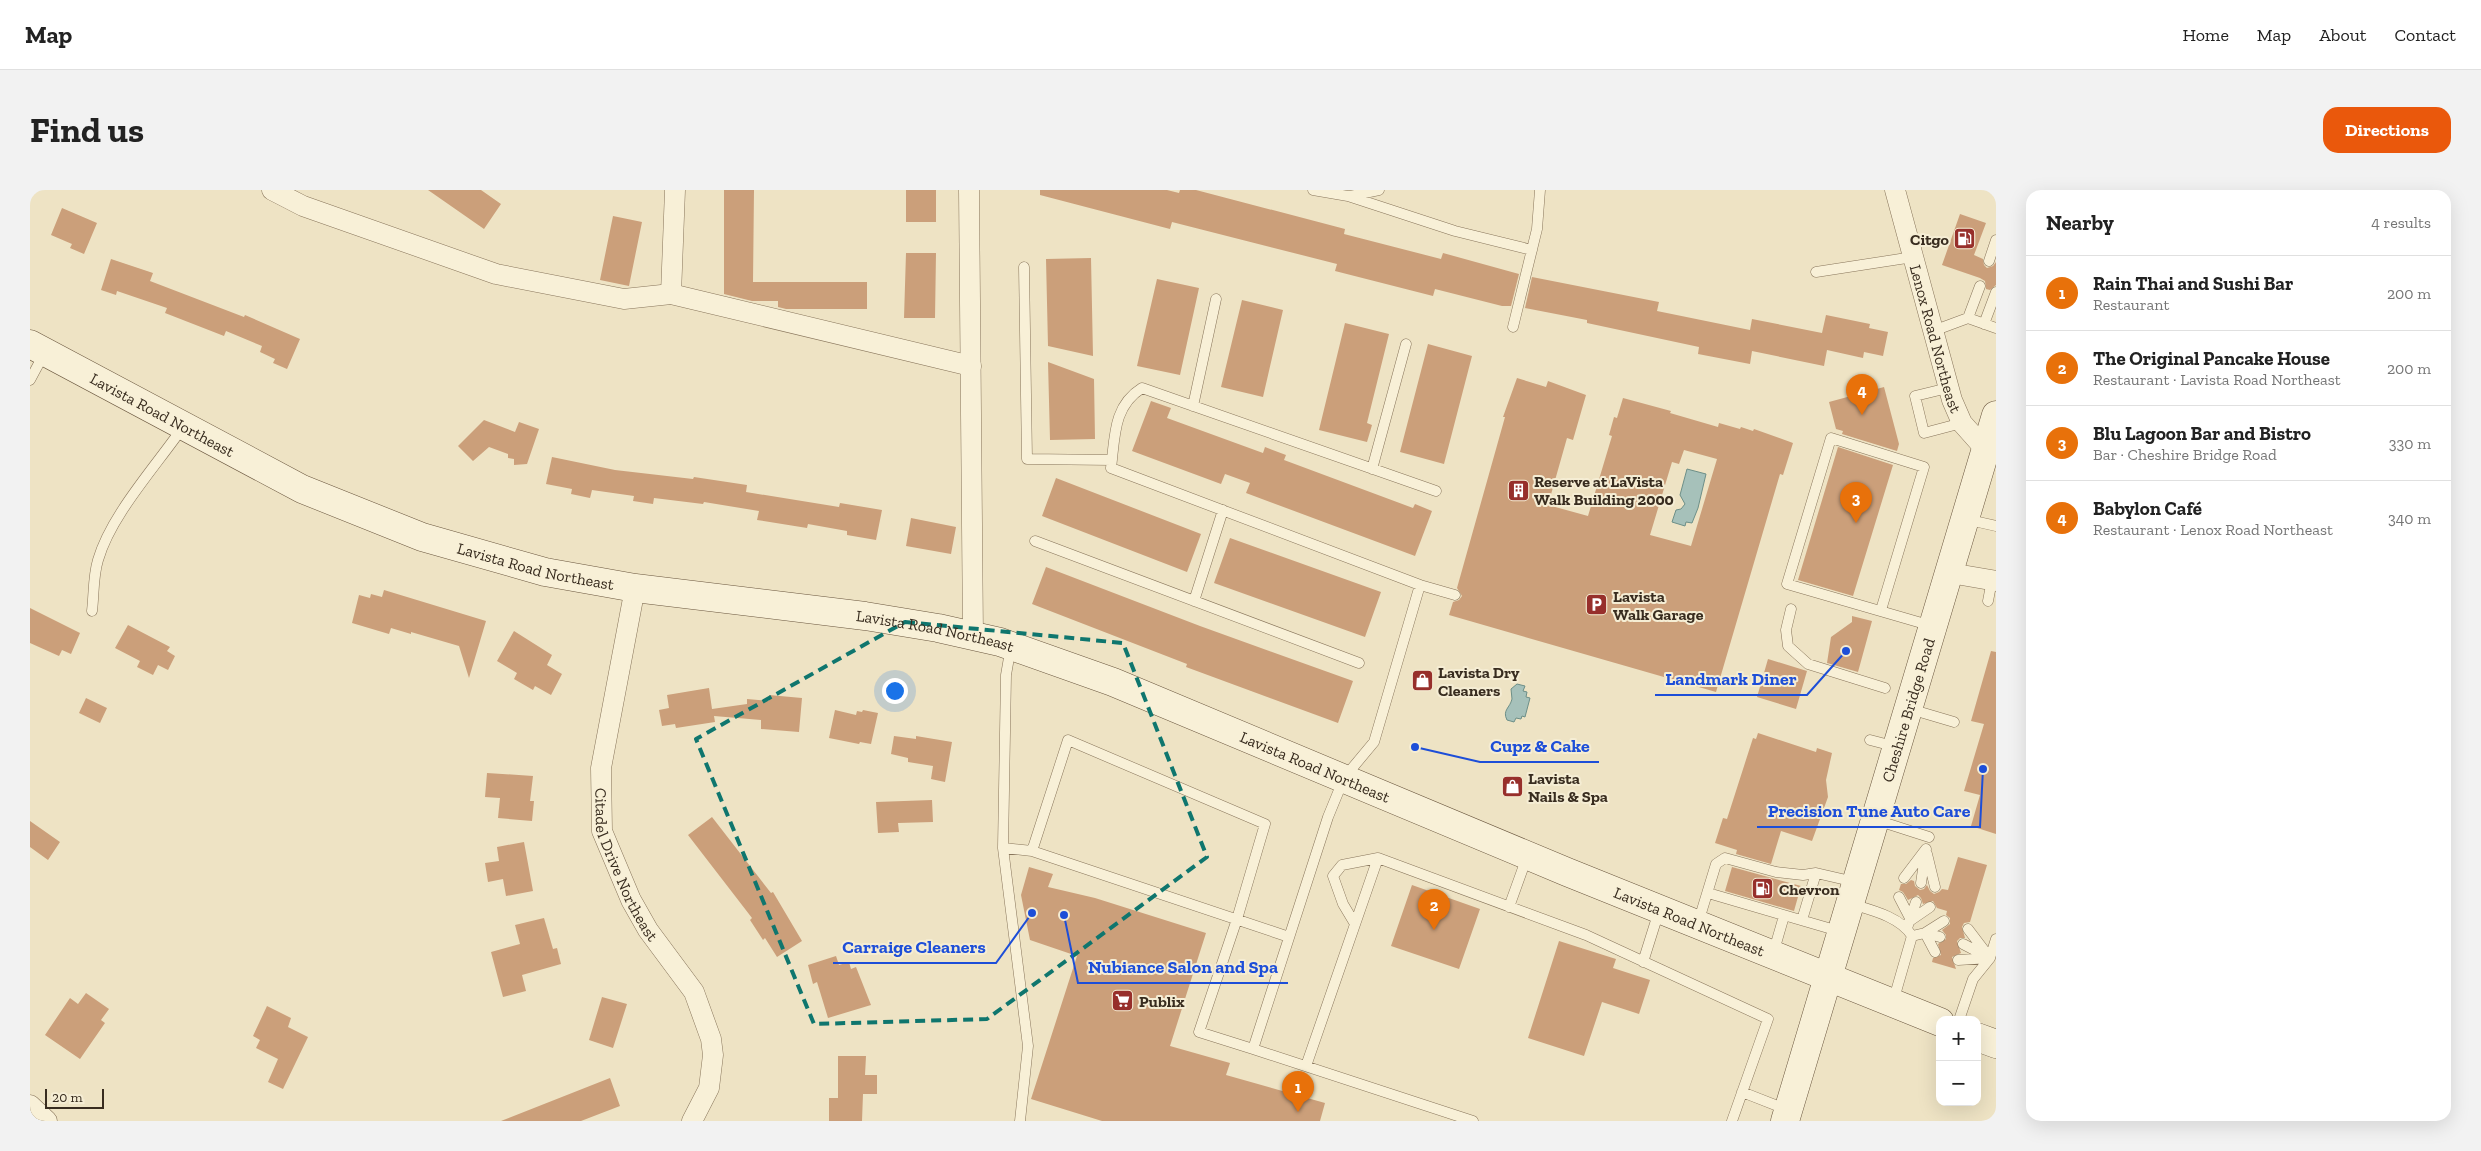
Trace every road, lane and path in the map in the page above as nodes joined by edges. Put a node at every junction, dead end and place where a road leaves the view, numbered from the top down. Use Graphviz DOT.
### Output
graph roads {
  1 [pos="272,190"];
  2 [pos="675,190"];
  3 [pos="970,190"];
  4 [pos="1313,190"];
  5 [pos="1379,190"];
  6 [pos="1540,190"];
  7 [pos="1895,190"];
  8 [pos="1348,196"];
  9 [pos="1996,240"];
  10 [pos="1532,250"];
  11 [pos="1913,257"];
  12 [pos="1989,261"];
  13 [pos="1024,267"];
  14 [pos="1816,272"];
  15 [pos="1980,286"];
  16 [pos="1996,292"];
  17 [pos="670,294"];
  18 [pos="1216,299"];
  19 [pos="1968,318"];
  20 [pos="1984,324"];
  21 [pos="1513,326"];
  22 [pos="1996,328"];
  23 [pos="1933,331"];
  24 [pos="1406,344"];
  25 [pos="38,348"];
  26 [pos="971,366"];
  27 [pos="30,380"];
  28 [pos="1948,388"];
  29 [pos="1193,406"];
  30 [pos="1996,415"];
  31 [pos="1962,423"];
  32 [pos="184,426"];
  33 [pos="1990,453"];
  34 [pos="1112,460"];
  35 [pos="1372,469"];
  36 [pos="1436,491"];
  37 [pos="1223,510"];
  38 [pos="1966,519"];
  39 [pos="1996,526"];
  40 [pos="1035,542"];
  41 [pos="1950,573"];
  42 [pos="1994,580"];
  43 [pos="1420,585"];
  44 [pos="635,588"];
  45 [pos="1455,595"];
  46 [pos="1194,601"];
  47 [pos="1988,602"];
  48 [pos="1791,609"];
  49 [pos="92,610"];
  50 [pos="1881,610"];
  51 [pos="1934,626"];
  52 [pos="973,636"];
  53 [pos="1011,646"];
  54 [pos="1359,663"];
  55 [pos="1885,688"];
  56 [pos="1910,709"];
  57 [pos="1954,722"];
  58 [pos="1870,740"];
  59 [pos="1898,748"];
  60 [pos="1344,778"];
  61 [pos="1876,820"];
  62 [pos="1930,838"];
  63 [pos="1003,848"];
  64 [pos="1926,849"];
  65 [pos="1032,851"];
  66 [pos="1527,856"];
  67 [pos="1378,858"];
  68 [pos="1816,873"];
  69 [pos="1904,878"];
  70 [pos="1921,883"];
  71 [pos="1936,887"];
  72 [pos="1708,893"];
  73 [pos="1854,894"];
  74 [pos="1899,897"];
  75 [pos="1916,902"];
  76 [pos="1509,906"];
  77 [pos="1930,906"];
  78 [pos="1660,908"];
  79 [pos="1784,916"];
  80 [pos="1237,919"];
  81 [pos="1802,920"];
  82 [pos="1944,921"];
  83 [pos="1355,924"];
  84 [pos="1698,924"];
  85 [pos="1910,928"];
  86 [pos="1968,929"];
  87 [pos="1843,932"];
  88 [pos="1925,933"];
  89 [pos="1289,937"];
  90 [pos="1940,937"];
  91 [pos="1996,939"];
  92 [pos="1963,944"];
  93 [pos="1935,952"];
  94 [pos="1773,954"];
  95 [pos="1990,958"];
  96 [pos="1958,960"];
  97 [pos="1643,962"];
  98 [pos="1829,978"];
  99 [pos="1893,1003"];
  100 [pos="1960,1016"];
  101 [pos="1936,1020"];
  102 [pos="1981,1038"];
  103 [pos="1996,1044"];
  104 [pos="1253,1049"];
  105 [pos="1306,1066"];
  106 [pos="1742,1092"];
  107 [pos="30,1104"];
  108 [pos="1787,1116"];
  109 [pos="47,1121"];
  110 [pos="692,1121"];
  111 [pos="1020,1121"];
  112 [pos="1473,1121"];
  113 [pos="1732,1121"];
  1 -- 17 [label="street"];
  2 -- 17 [label="street"];
  3 -- 26 [label="street"];
  4 -- 8 [label="lane"];
  5 -- 8 [label="lane"];
  6 -- 10 [label="lane"];
  7 -- 11 [label="street, Lenox Road Northeast"];
  8 -- 10 [label="lane"];
  9 -- 12 [label="lane"];
  10 -- 21 [label="lane"];
  11 -- 14 [label="lane"];
  11 -- 23 [label="street, Lenox Road Northeast"];
  13 -- 34 [label="lane"];
  15 -- 19 [label="lane"];
  16 -- 20 [label="lane"];
  17 -- 26 [label="street"];
  18 -- 29 [label="lane"];
  19 -- 20 [label="lane"];
  19 -- 23 [label="lane"];
  20 -- 22 [label="lane"];
  23 -- 28 [label="street, Lenox Road Northeast"];
  24 -- 35 [label="lane"];
  25 -- 27 [label="lane"];
  25 -- 32 [label="main road, Lavista Road Northeast"];
  26 -- 52 [label="street"];
  28 -- 31 [label="street, Lenox Road Northeast"];
  28 -- 31 [label="lane"];
  29 -- 34 [label="lane"];
  29 -- 35 [label="lane"];
  30 -- 33 [label="main road, Cheshire Bridge Road"];
  31 -- 33 [label="street, Lenox Road Northeast"];
  32 -- 44 [label="main road, Lavista Road Northeast"];
  32 -- 49 [label="lane"];
  33 -- 38 [label="main road, Cheshire Bridge Road"];
  34 -- 37 [label="lane"];
  35 -- 36 [label="lane"];
  37 -- 43 [label="lane"];
  37 -- 46 [label="lane"];
  38 -- 39 [label="lane"];
  38 -- 41 [label="main road, Cheshire Bridge Road"];
  40 -- 46 [label="lane"];
  41 -- 42 [label="street"];
  41 -- 51 [label="main road, Cheshire Bridge Road"];
  42 -- 47 [label="lane"];
  43 -- 45 [label="lane"];
  43 -- 60 [label="lane"];
  44 -- 52 [label="main road, Lavista Road Northeast"];
  44 -- 110 [label="street, Citadel Drive Northeast"];
  46 -- 54 [label="lane"];
  48 -- 55 [label="lane"];
  50 -- 50 [label="lane"];
  50 -- 51 [label="lane"];
  51 -- 56 [label="main road, Cheshire Bridge Road"];
  52 -- 53 [label="main road, Lavista Road Northeast"];
  53 -- 60 [label="main road, Lavista Road Northeast"];
  53 -- 63 [label="lane"];
  56 -- 57 [label="lane"];
  56 -- 59 [label="main road, Cheshire Bridge Road"];
  58 -- 59 [label="lane"];
  59 -- 61 [label="main road, Cheshire Bridge Road"];
  60 -- 66 [label="main road, Lavista Road Northeast"];
  60 -- 89 [label="lane"];
  61 -- 62 [label="lane"];
  61 -- 73 [label="main road, Cheshire Bridge Road"];
  63 -- 65 [label="lane"];
  63 -- 111 [label="lane"];
  64 -- 69 [label="lane"];
  64 -- 70 [label="lane"];
  64 -- 71 [label="lane"];
  65 -- 80 [label="lane"];
  65 -- 80 [label="lane"];
  66 -- 76 [label="lane"];
  66 -- 78 [label="main road, Lavista Road Northeast"];
  67 -- 76 [label="lane"];
  67 -- 83 [label="lane"];
  67 -- 83 [label="lane"];
  68 -- 72 [label="lane"];
  68 -- 73 [label="lane"];
  68 -- 81 [label="lane"];
  72 -- 79 [label="lane"];
  72 -- 84 [label="lane"];
  73 -- 85 [label="lane"];
  73 -- 87 [label="main road, Cheshire Bridge Road"];
  74 -- 85 [label="lane"];
  75 -- 85 [label="lane"];
  76 -- 97 [label="lane"];
  77 -- 85 [label="lane"];
  78 -- 84 [label="main road, Lavista Road Northeast"];
  78 -- 97 [label="lane"];
  79 -- 81 [label="lane"];
  79 -- 94 [label="lane"];
  80 -- 89 [label="lane"];
  80 -- 104 [label="lane"];
  81 -- 87 [label="lane"];
  82 -- 88 [label="lane"];
  83 -- 105 [label="lane"];
  84 -- 94 [label="main road, Lavista Road Northeast"];
  85 -- 88 [label="lane"];
  85 -- 99 [label="lane"];
  86 -- 95 [label="lane"];
  87 -- 98 [label="main road, Cheshire Bridge Road"];
  88 -- 90 [label="lane"];
  88 -- 93 [label="lane"];
  89 -- 104 [label="lane"];
  91 -- 95 [label="lane"];
  92 -- 95 [label="lane"];
  94 -- 98 [label="main road, Lavista Road Northeast"];
  95 -- 96 [label="lane"];
  95 -- 100 [label="lane"];
  97 -- 106 [label="lane"];
  98 -- 99 [label="main road, Lavista Road Northeast"];
  98 -- 108 [label="main road, Cheshire Bridge Road"];
  99 -- 101 [label="main road, Lavista Road Northeast"];
  102 -- 103 [label="main road"];
  104 -- 105 [label="lane"];
  105 -- 112 [label="lane"];
  106 -- 108 [label="lane"];
  106 -- 113 [label="lane"];
  107 -- 109 [label="street"];
}
